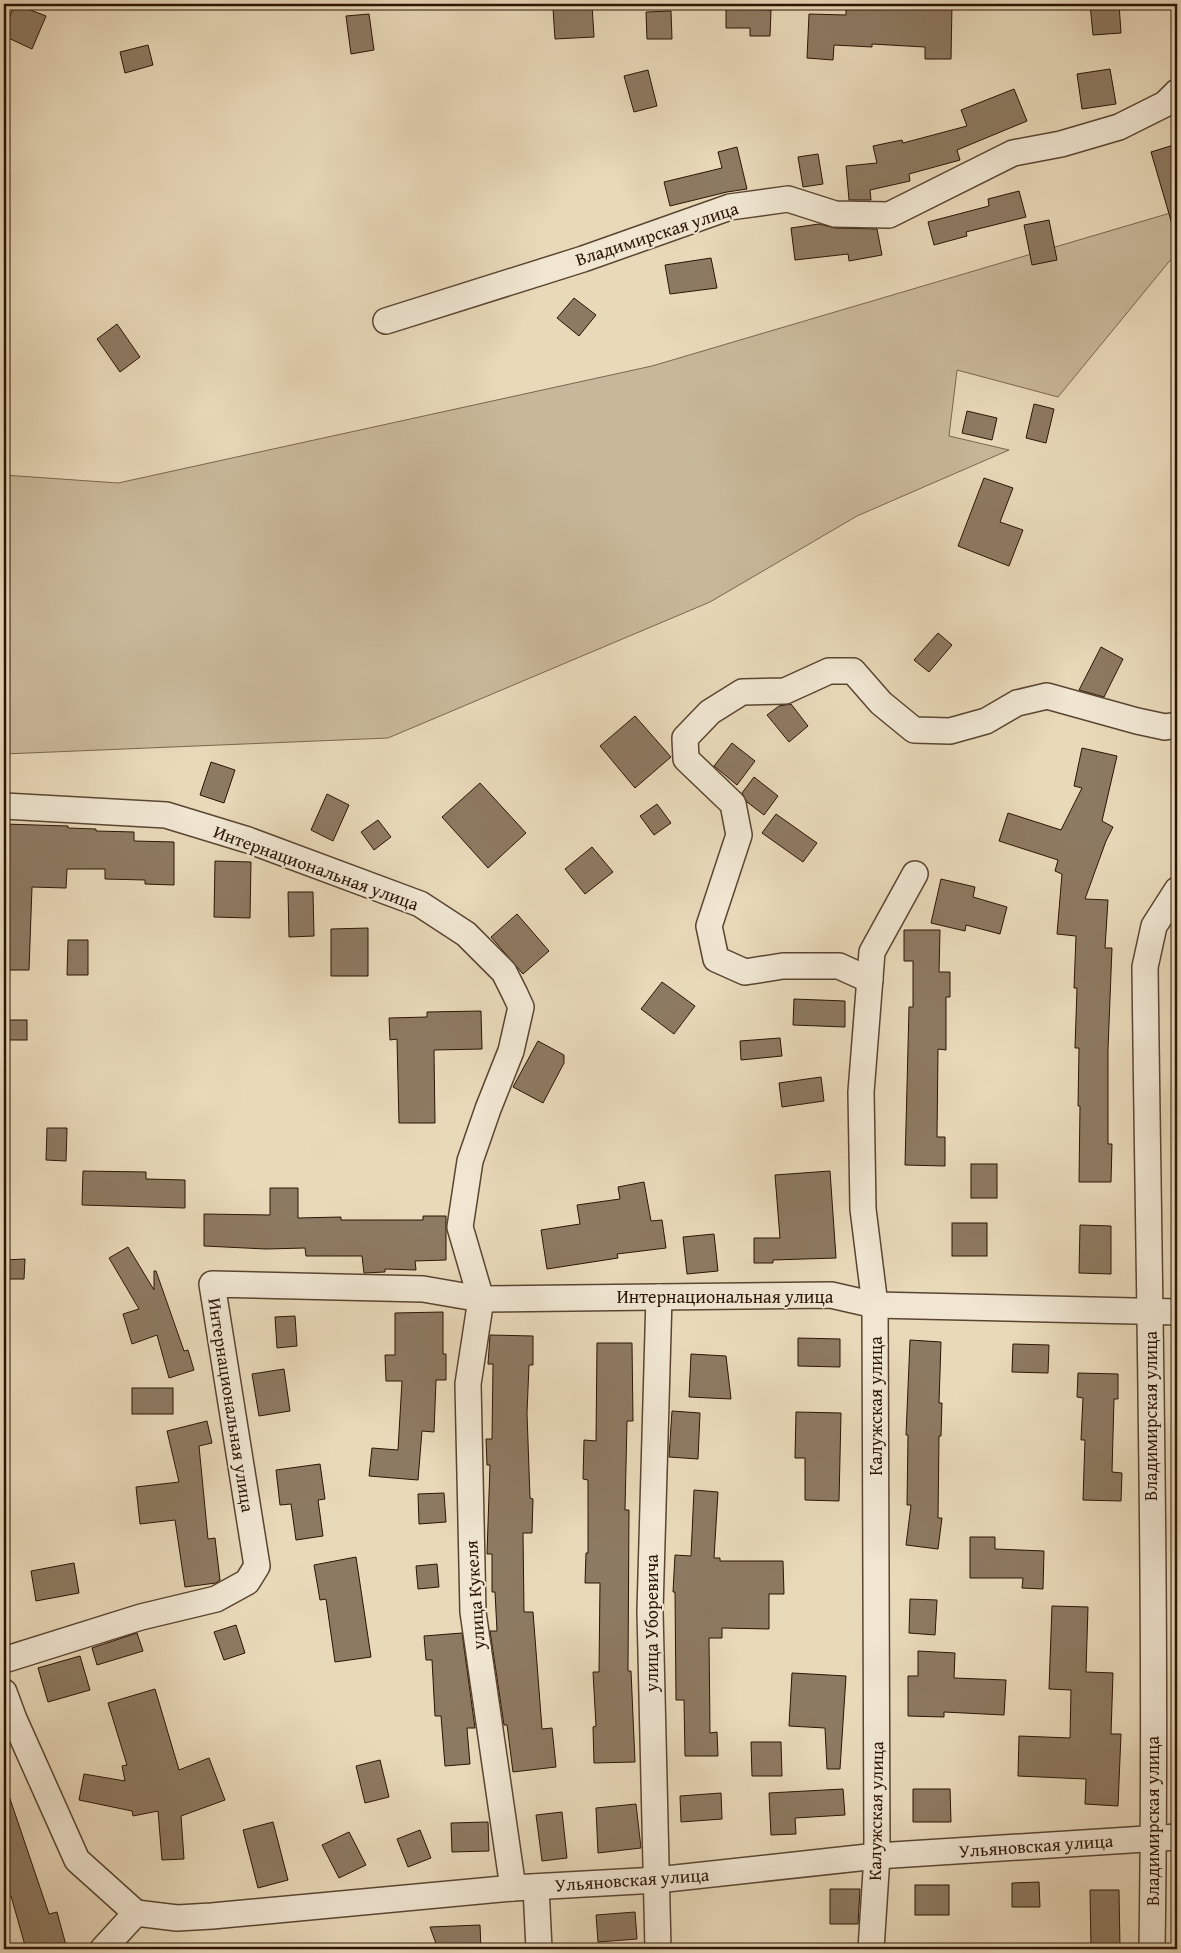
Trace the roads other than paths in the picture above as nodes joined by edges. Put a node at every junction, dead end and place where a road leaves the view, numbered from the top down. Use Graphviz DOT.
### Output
graph roads {
  1 [pos="1177,92"];
  2 [pos="386,321"];
  3 [pos="1177,725"];
  4 [pos="4,806"];
  5 [pos="915,874"];
  6 [pos="1177,890"];
  7 [pos="870,980"];
  8 [pos="659,1297"];
  9 [pos="481,1300"];
  10 [pos="876,1305"];
  11 [pos="1150,1311"];
  12 [pos="1177,1312"];
  13 [pos="4,1660"];
  14 [pos="4,1692"];
  15 [pos="1165,1838"];
  16 [pos="877,1856"];
  17 [pos="657,1880"];
  18 [pos="524,1888"];
  19 [pos="136,1913"];
  20 [pos="104,1949"];
  21 [pos="539,1949"];
  22 [pos="658,1949"];
  23 [pos="871,1949"];
  24 [pos="1152,1949"];
  1 -- 2 [label="street, Владимирская улица"];
  3 -- 7 [label="street"];
  4 -- 9 [label="street, Интернациональная улица"];
  5 -- 7 [label="street, Калужская улица"];
  6 -- 11 [label="street, Владимирская улица"];
  7 -- 10 [label="street, Калужская улица"];
  8 -- 9 [label="street, Интернациональная улица"];
  8 -- 10 [label="street, Интернациональная улица"];
  8 -- 17 [label="street, улица Уборевича"];
  9 -- 13 [label="street, Интернациональная улица"];
  9 -- 18 [label="street, улица Кукеля"];
  10 -- 11 [label="street, Интернациональная улица"];
  10 -- 16 [label="street, Калужская улица"];
  11 -- 12 [label="street, Интернациональная улица"];
  11 -- 15 [label="street, Владимирская улица"];
  14 -- 19 [label="street"];
  15 -- 16 [label="street, Ульяновская улица"];
  15 -- 24 [label="street, Владимирская улица"];
  16 -- 17 [label="street, Ульяновская улица"];
  16 -- 23 [label="street, Калужская улица"];
  17 -- 18 [label="street, Ульяновская улица"];
  17 -- 22 [label="street, улица Уборевича"];
  18 -- 19 [label="street, Ульяновская улица"];
  18 -- 21 [label="street, улица Кукеля"];
  19 -- 20 [label="street"];
}
